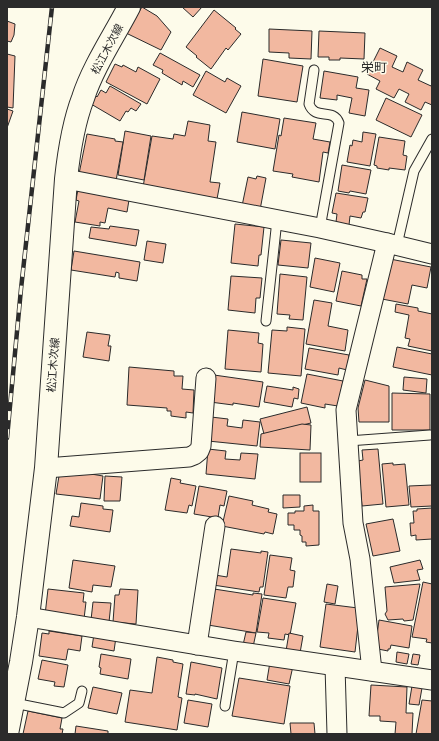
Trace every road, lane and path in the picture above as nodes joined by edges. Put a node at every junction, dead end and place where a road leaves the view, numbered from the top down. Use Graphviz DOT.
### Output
graph roads {
  1 [pos="129,7"];
  2 [pos="314,70"];
  3 [pos="432,139"];
  4 [pos="66,179"];
  5 [pos="277,220"];
  6 [pos="320,228"];
  7 [pos="392,244"];
  8 [pos="432,254"];
  9 [pos="266,321"];
  10 [pos="206,378"];
  11 [pos="430,435"];
  12 [pos="348,441"];
  13 [pos="46,468"];
  14 [pos="215,526"];
  15 [pos="28,617"];
  16 [pos="197,645"];
  17 [pos="234,650"];
  18 [pos="335,666"];
  19 [pos="372,671"];
  20 [pos="432,680"];
  21 [pos="82,691"];
  22 [pos="14,703"];
  23 [pos="225,706"];
  24 [pos="8,734"];
  25 [pos="336,734"];
  1 -- 4 [label="main road, 松江木次線"];
  2 -- 6 [label="lane"];
  3 -- 7 [label="lane"];
  4 -- 5 [label="street"];
  4 -- 13 [label="main road, 松江木次線"];
  5 -- 6 [label="street"];
  5 -- 9 [label="lane"];
  6 -- 7 [label="street"];
  7 -- 8 [label="street"];
  7 -- 12 [label="street"];
  10 -- 13 [label="street"];
  11 -- 12 [label="lane"];
  12 -- 19 [label="street"];
  13 -- 15 [label="main road, 松江木次線"];
  14 -- 16 [label="street"];
  15 -- 16 [label="street"];
  15 -- 22 [label="main road, 松江木次線"];
  16 -- 17 [label="street"];
  17 -- 18 [label="street"];
  17 -- 23 [label="lane"];
  18 -- 19 [label="street"];
  18 -- 25 [label="street"];
  19 -- 20 [label="street"];
  21 -- 22 [label="lane"];
  22 -- 24 [label="main road, 松江木次線"];
}
